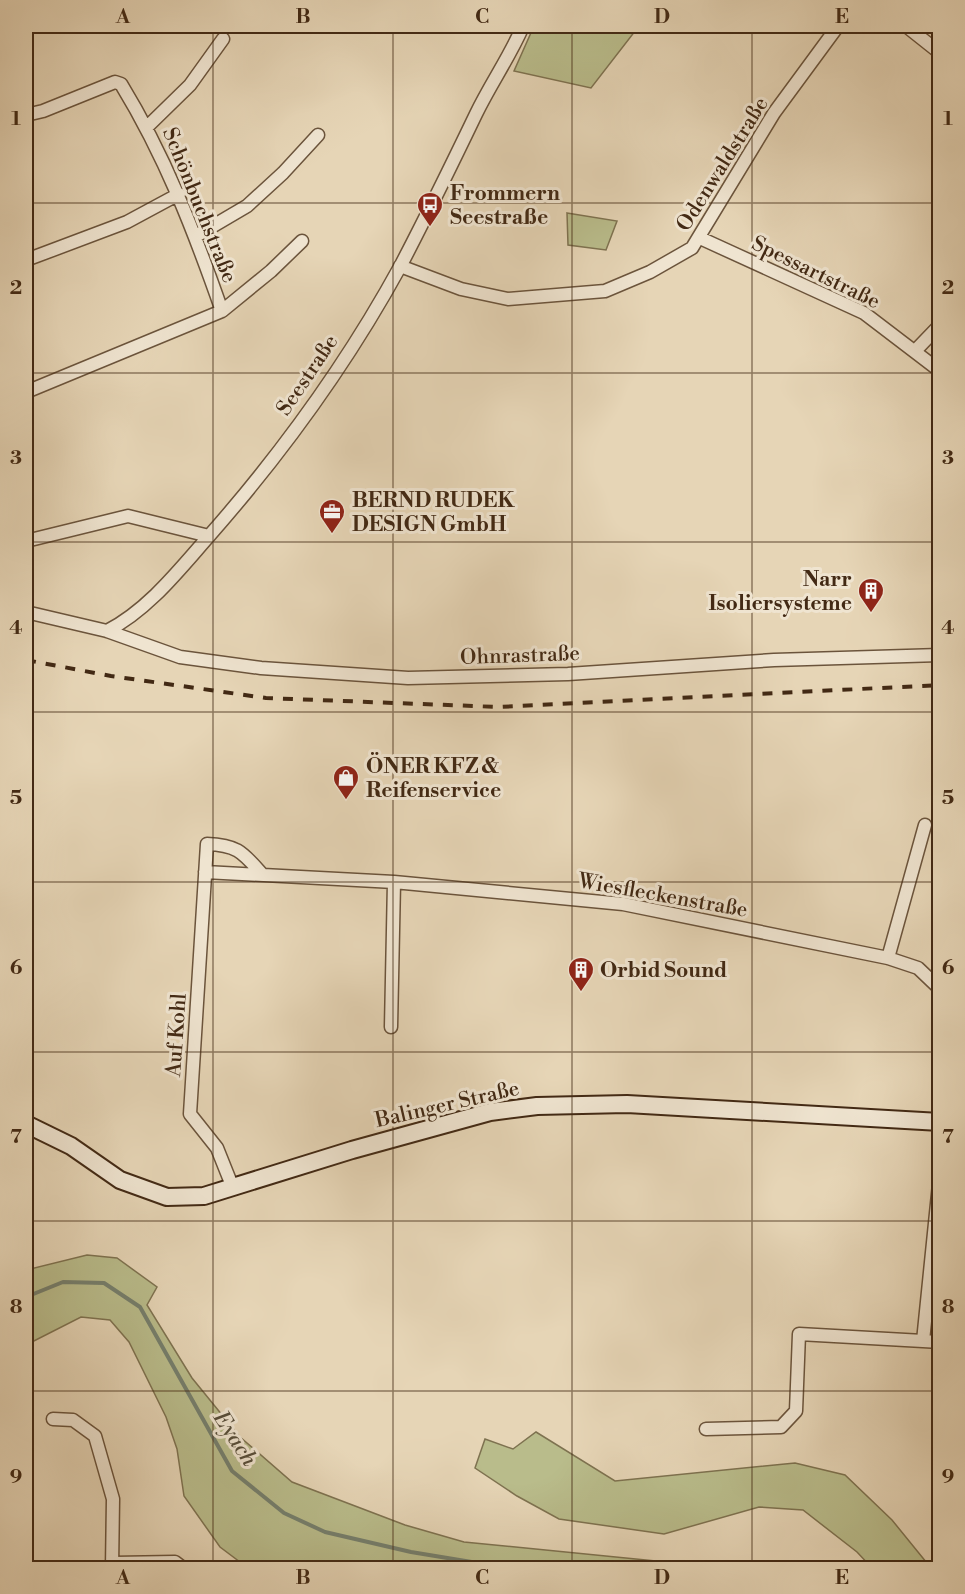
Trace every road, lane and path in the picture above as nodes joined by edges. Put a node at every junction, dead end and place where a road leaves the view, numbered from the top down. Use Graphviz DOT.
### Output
graph roads {
  1 [pos="523,26"];
  2 [pos="838,26"];
  3 [pos="906,26"];
  4 [pos="224,39"];
  5 [pos="939,53"];
  6 [pos="26,115"];
  7 [pos="147,127"];
  8 [pos="318,135"];
  9 [pos="179,194"];
  10 [pos="196,236"];
  11 [pos="700,238"];
  12 [pos="302,241"];
  13 [pos="26,261"];
  14 [pos="400,266"];
  15 [pos="222,311"];
  16 [pos="939,325"];
  17 [pos="915,351"];
  18 [pos="939,371"];
  19 [pos="26,392"];
  20 [pos="209,536"];
  21 [pos="26,541"];
  22 [pos="26,612"];
  23 [pos="107,631"];
  24 [pos="939,656"];
  25 [pos="925,825"];
  26 [pos="205,872"];
  27 [pos="262,874"];
  28 [pos="394,882"];
  29 [pos="888,958"];
  30 [pos="939,989"];
  31 [pos="391,1027"];
  32 [pos="939,1122"];
  33 [pos="26,1124"];
  34 [pos="939,1174"];
  35 [pos="233,1188"];
  36 [pos="923,1341"];
  37 [pos="939,1342"];
  38 [pos="53,1419"];
  39 [pos="706,1429"];
  40 [pos="113,1566"];
  41 [pos="183,1569"];
  1 -- 14 [label="street, Seestraße"];
  2 -- 11 [label="street, Odenwaldstraße"];
  3 -- 5 [label="street"];
  4 -- 7 [label="street"];
  6 -- 7 [label="street, Schönbuchstraße"];
  7 -- 9 [label="street, Schönbuchstraße"];
  8 -- 10 [label="street"];
  9 -- 10 [label="street, Schönbuchstraße"];
  9 -- 13 [label="street"];
  10 -- 15 [label="street, Schönbuchstraße"];
  11 -- 14 [label="street, Odenwaldstraße"];
  11 -- 17 [label="street, Spessartstraße"];
  12 -- 15 [label="street, Schönbuchstraße"];
  14 -- 20 [label="street, Seestraße"];
  15 -- 19 [label="street, Schönbuchstraße"];
  16 -- 17 [label="street"];
  17 -- 18 [label="street, Spessartstraße"];
  20 -- 21 [label="street"];
  20 -- 23 [label="street, Seestraße"];
  22 -- 23 [label="street"];
  23 -- 24 [label="street, Ohnrastraße"];
  25 -- 29 [label="street"];
  26 -- 27 [label="street, Wiesfleckenstraße"];
  26 -- 27 [label="street"];
  26 -- 35 [label="street, Auf Kohl"];
  27 -- 28 [label="street, Wiesfleckenstraße"];
  28 -- 29 [label="street, Wiesfleckenstraße"];
  28 -- 31 [label="street"];
  29 -- 30 [label="street, Wiesfleckenstraße"];
  32 -- 35 [label="main road, Balinger Straße"];
  33 -- 35 [label="main road, Balinger Straße"];
  34 -- 36 [label="street"];
  36 -- 37 [label="street"];
  36 -- 39 [label="street"];
  38 -- 40 [label="street"];
  40 -- 41 [label="street"];
}
